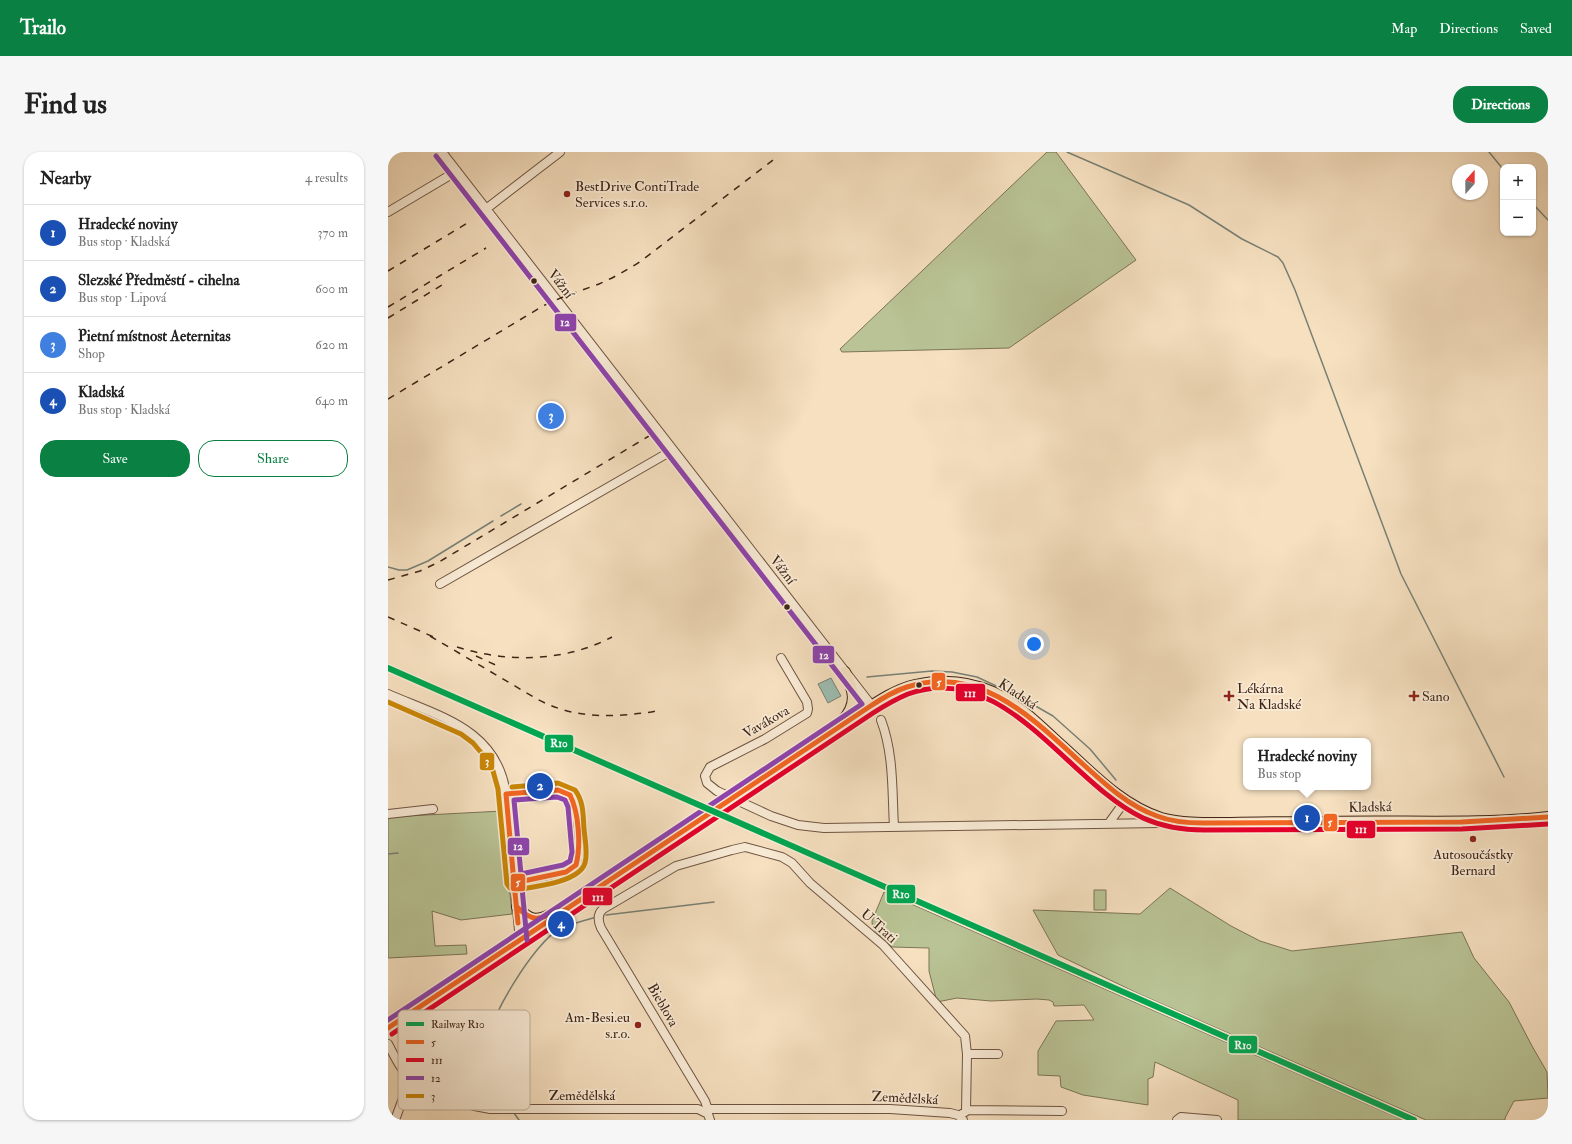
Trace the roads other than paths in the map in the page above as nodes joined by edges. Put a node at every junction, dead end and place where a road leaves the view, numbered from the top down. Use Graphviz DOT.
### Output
graph roads {
  1 [pos="442,152"];
  2 [pos="560,152"];
  3 [pos="457,171"];
  4 [pos="486,208"];
  5 [pos="388,212"];
  6 [pos="673,450"];
  7 [pos="440,584"];
  8 [pos="781,658"];
  9 [pos="845,672"];
  10 [pos="388,694"];
  11 [pos="872,706"];
  12 [pos="882,720"];
  13 [pos="834,730"];
  14 [pos="506,794"];
  15 [pos="1125,801"];
  16 [pos="433,810"];
  17 [pos="388,814"];
  18 [pos="1548,817"];
  19 [pos="1109,823"];
  20 [pos="1159,823"];
  21 [pos="894,827"];
  22 [pos="746,848"];
  23 [pos="514,883"];
  24 [pos="574,904"];
  25 [pos="517,907"];
  26 [pos="520,941"];
  27 [pos="415,1010"];
  28 [pos="398,1021"];
  29 [pos="388,1028"];
  30 [pos="388,1044"];
  31 [pos="967,1054"];
  32 [pos="998,1054"];
  33 [pos="398,1061"];
  34 [pos="530,1109"];
  35 [pos="399,1110"];
  36 [pos="706,1111"];
  37 [pos="966,1111"];
  38 [pos="1062,1111"];
  39 [pos="962,1118"];
  40 [pos="395,1120"];
  41 [pos="710,1120"];
  42 [pos="1177,1120"];
  43 [pos="1217,1120"];
  1 -- 3 [label="street, Vážní"];
  2 -- 4 [label="street"];
  3 -- 4 [label="street, Vážní"];
  3 -- 5 [label="street"];
  4 -- 6 [label="street, Vážní"];
  6 -- 7 [label="street"];
  6 -- 9 [label="street, Vážní"];
  8 -- 21 [label="street, Vavákova"];
  9 -- 11 [label="street, Vážní"];
  9 -- 13 [label="main road"];
  10 -- 14 [label="street"];
  11 -- 13 [label="main road, Kladská"];
  11 -- 15 [label="main road, Kladská"];
  12 -- 21 [label="street"];
  13 -- 24 [label="main road, Kladská, bridge"];
  14 -- 23 [label="street"];
  14 -- 23 [label="street"];
  15 -- 18 [label="main road, Kladská"];
  15 -- 19 [label="street"];
  16 -- 17 [label="street"];
  19 -- 20 [label="street"];
  19 -- 21 [label="street"];
  22 -- 31 [label="street, U Trati"];
  22 -- 36 [label="street, Bieblova"];
  23 -- 25 [label="street"];
  24 -- 25 [label="main road"];
  24 -- 26 [label="main road, Kladská"];
  25 -- 26 [label="street"];
  26 -- 27 [label="main road, Kladská"];
  28 -- 29 [label="main road, Kladská"];
  30 -- 33 [label="street, Zemědělská"];
  31 -- 32 [label="street"];
  31 -- 37 [label="street"];
  34 -- 36 [label="street, Zemědělská"];
  35 -- 40 [label="street"];
  36 -- 39 [label="street, Zemědělská"];
  36 -- 41 [label="street, Bieblova"];
  37 -- 38 [label="street"];
  37 -- 39 [label="street, Zemědělská"];
  42 -- 43 [label="street"];
}
